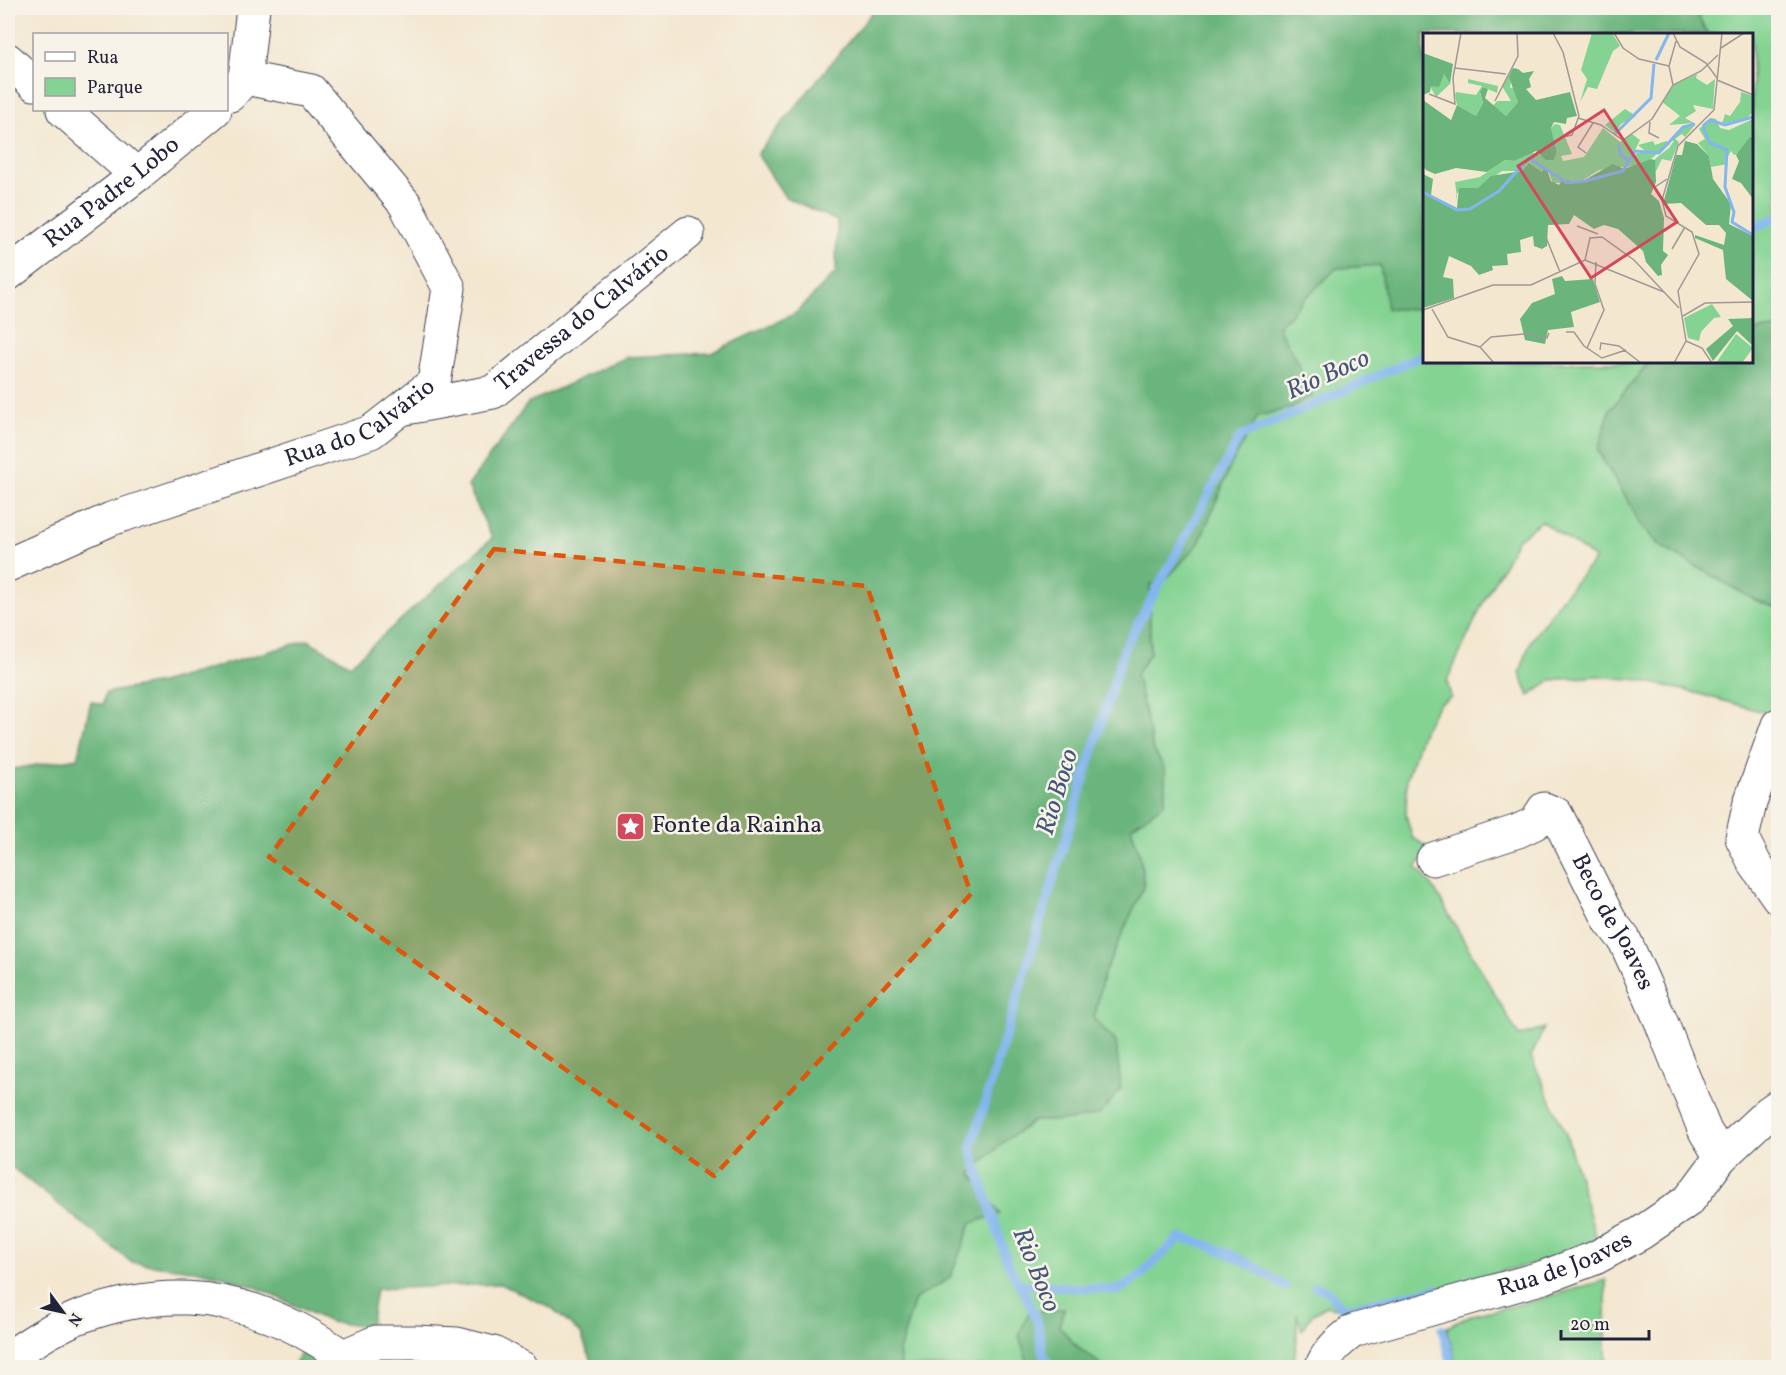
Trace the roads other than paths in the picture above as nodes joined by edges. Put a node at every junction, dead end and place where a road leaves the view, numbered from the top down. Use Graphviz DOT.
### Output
graph roads {
  1 [pos="253,8"];
  2 [pos="8,60"];
  3 [pos="33,83"];
  4 [pos="236,88"];
  5 [pos="64,111"];
  6 [pos="214,111"];
  7 [pos="137,175"];
  8 [pos="688,232"];
  9 [pos="8,274"];
  10 [pos="401,408"];
  11 [pos="8,565"];
  12 [pos="1779,725"];
  13 [pos="1433,859"];
  14 [pos="1779,897"];
  15 [pos="1779,1106"];
  16 [pos="1722,1157"];
  17 [pos="8,1358"];
  18 [pos="350,1362"];
  19 [pos="522,1368"];
  20 [pos="1321,1368"];
  1 -- 4 [label="street"];
  2 -- 3 [label="street"];
  4 -- 10 [label="street, Rua do Calvário"];
  5 -- 7 [label="street"];
  6 -- 7 [label="street, Rua Padre Lobo"];
  7 -- 9 [label="street, Rua Padre Lobo"];
  8 -- 10 [label="street, Travessa do Calvário"];
  10 -- 11 [label="street, Rua do Calvário"];
  12 -- 14 [label="street"];
  13 -- 16 [label="street, Beco de Joaves"];
  15 -- 16 [label="street, Rua de Joaves"];
  16 -- 20 [label="street, Rua de Joaves"];
  17 -- 18 [label="street"];
  18 -- 19 [label="street"];
}
